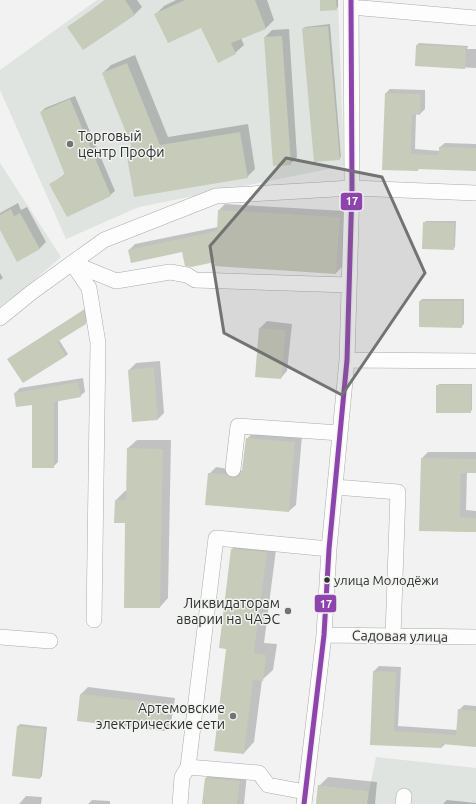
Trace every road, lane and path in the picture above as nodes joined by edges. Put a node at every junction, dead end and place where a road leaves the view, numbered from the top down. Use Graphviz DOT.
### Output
graph roads {
  1 [pos="351,4"];
  2 [pos="476,18"];
  3 [pos="352,188"];
  4 [pos="476,193"];
  5 [pos="72,263"];
  6 [pos="349,285"];
  7 [pos="0,318"];
  8 [pos="347,360"];
  9 [pos="476,361"];
  10 [pos="340,433"];
  11 [pos="233,469"];
  12 [pos="335,487"];
  13 [pos="329,550"];
  14 [pos="94,620"];
  15 [pos="324,635"];
  16 [pos="393,636"];
  17 [pos="0,637"];
  18 [pos="476,637"];
  19 [pos="50,641"];
  20 [pos="188,767"];
  21 [pos="304,798"];
  22 [pos="180,804"];
  1 -- 2 [label="street"];
  1 -- 3 [label="street"];
  3 -- 4 [label="street"];
  3 -- 5 [label="street"];
  3 -- 6 [label="street"];
  5 -- 6 [label="street"];
  5 -- 7 [label="street"];
  5 -- 14 [label="street"];
  6 -- 8 [label="street"];
  8 -- 9 [label="street"];
  8 -- 10 [label="street"];
  10 -- 11 [label="street"];
  10 -- 12 [label="street"];
  12 -- 13 [label="street"];
  12 -- 16 [label="street"];
  13 -- 15 [label="street"];
  13 -- 20 [label="street"];
  15 -- 16 [label="street, Садовая улица"];
  15 -- 21 [label="street"];
  16 -- 18 [label="street, Садовая улица"];
  17 -- 19 [label="street"];
  20 -- 21 [label="street"];
  20 -- 22 [label="street"];
}
